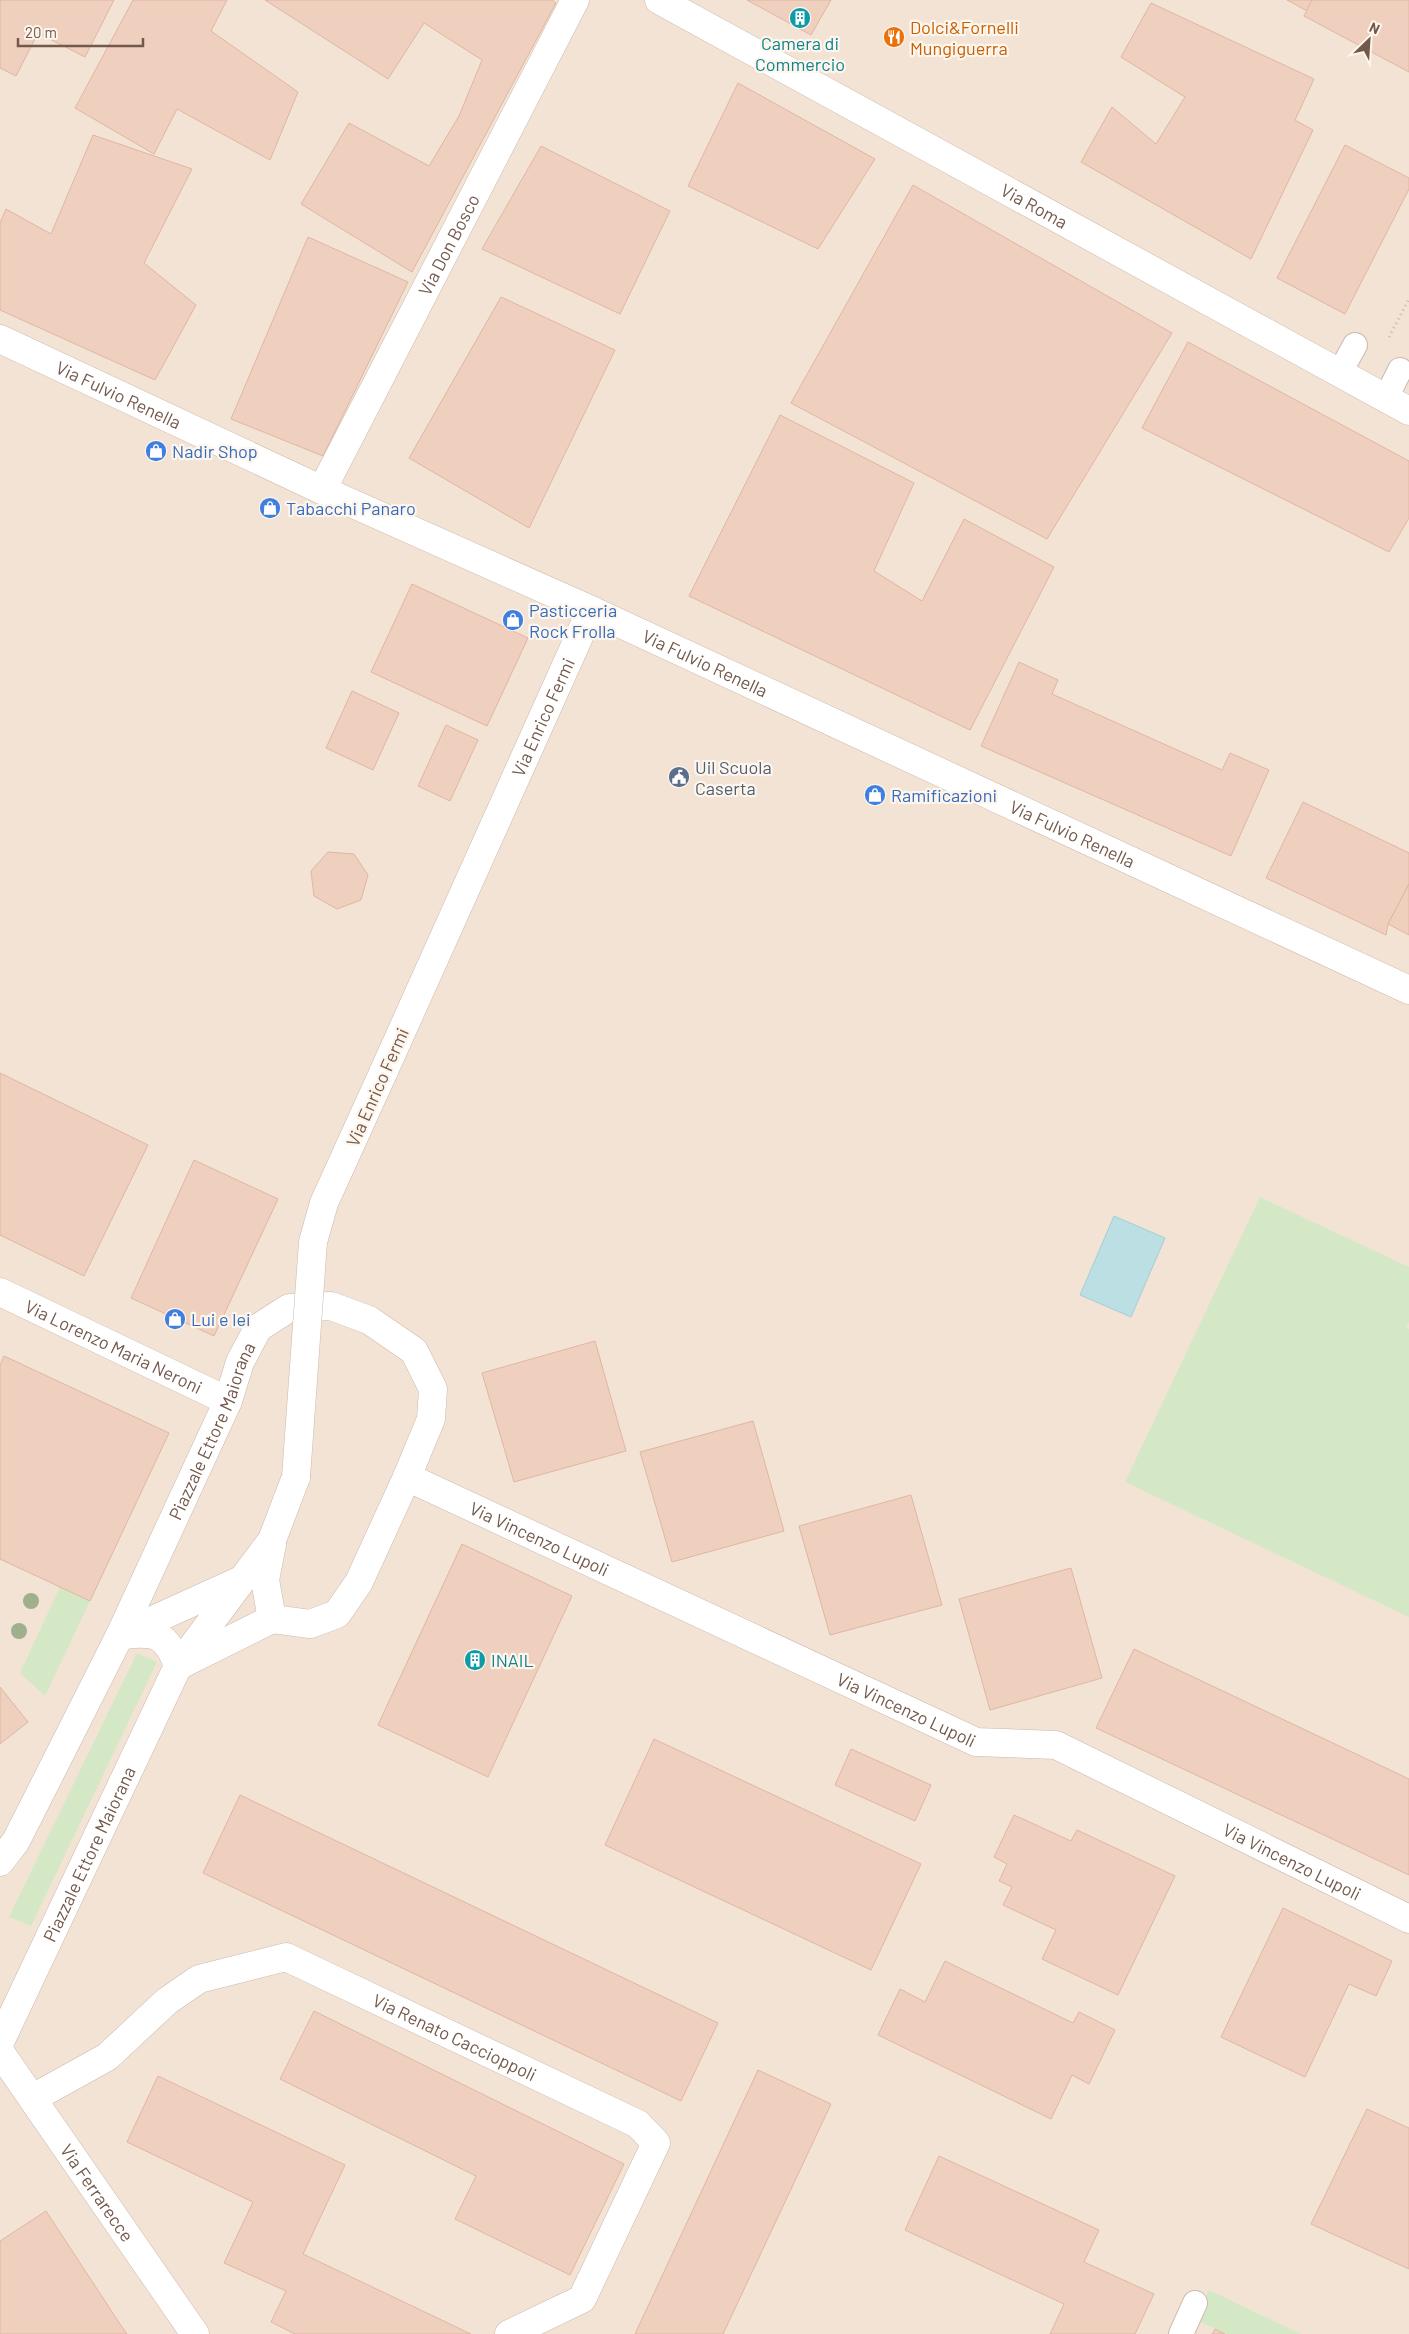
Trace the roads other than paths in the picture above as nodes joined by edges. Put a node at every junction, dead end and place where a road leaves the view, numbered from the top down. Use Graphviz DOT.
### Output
graph roads {
  1 [pos="575,0"];
  2 [pos="659,0"];
  3 [pos="0,339"];
  4 [pos="1355,345"];
  5 [pos="1400,370"];
  6 [pos="1339,374"];
  7 [pos="1397,405"];
  8 [pos="322,490"];
  9 [pos="592,610"];
  10 [pos="1409,990"];
  11 [pos="0,1292"];
  12 [pos="228,1401"];
  13 [pos="407,1478"];
  14 [pos="272,1540"];
  15 [pos="240,1581"];
  16 [pos="272,1619"];
  17 [pos="120,1635"];
  18 [pos="178,1666"];
  19 [pos="0,1862"];
  20 [pos="1409,1919"];
  21 [pos="0,2042"];
  22 [pos="0,2052"];
  23 [pos="33,2098"];
  24 [pos="1195,2303"];
  25 [pos="195,2334"];
  26 [pos="509,2334"];
  27 [pos="1181,2334"];
  1 -- 8 [label="street, Via Don Bosco"];
  2 -- 6 [label="street, Via Roma"];
  3 -- 8 [label="street, Via Fulvio Renella"];
  4 -- 6 [label="lane"];
  5 -- 7 [label="lane"];
  6 -- 7 [label="street, Via Roma"];
  8 -- 9 [label="street, Via Fulvio Renella"];
  9 -- 10 [label="street, Via Fulvio Renella"];
  9 -- 14 [label="street, Via Enrico Fermi, bridge"];
  11 -- 12 [label="street, Via Lorenzo Maria Neroni"];
  12 -- 13 [label="street, Piazzale Ettore Maiorana"];
  12 -- 17 [label="street, Piazzale Ettore Maiorana"];
  13 -- 16 [label="street, Piazzale Ettore Maiorana"];
  13 -- 20 [label="street, Via Vincenzo Lupoli"];
  14 -- 15 [label="street, Via Enrico Fermi"];
  14 -- 16 [label="street"];
  15 -- 17 [label="street, Via Enrico Fermi"];
  15 -- 18 [label="street, Via Enrico Fermi"];
  16 -- 18 [label="street"];
  17 -- 18 [label="street"];
  17 -- 19 [label="street, Piazzale Ettore Maiorana"];
  18 -- 21 [label="street, Piazzale Ettore Maiorana"];
  22 -- 23 [label="street, Via Ferrarecce"];
  23 -- 25 [label="street, Via Ferrarecce"];
  23 -- 26 [label="street, Via Renato Caccioppoli"];
  24 -- 27 [label="lane"];
}
